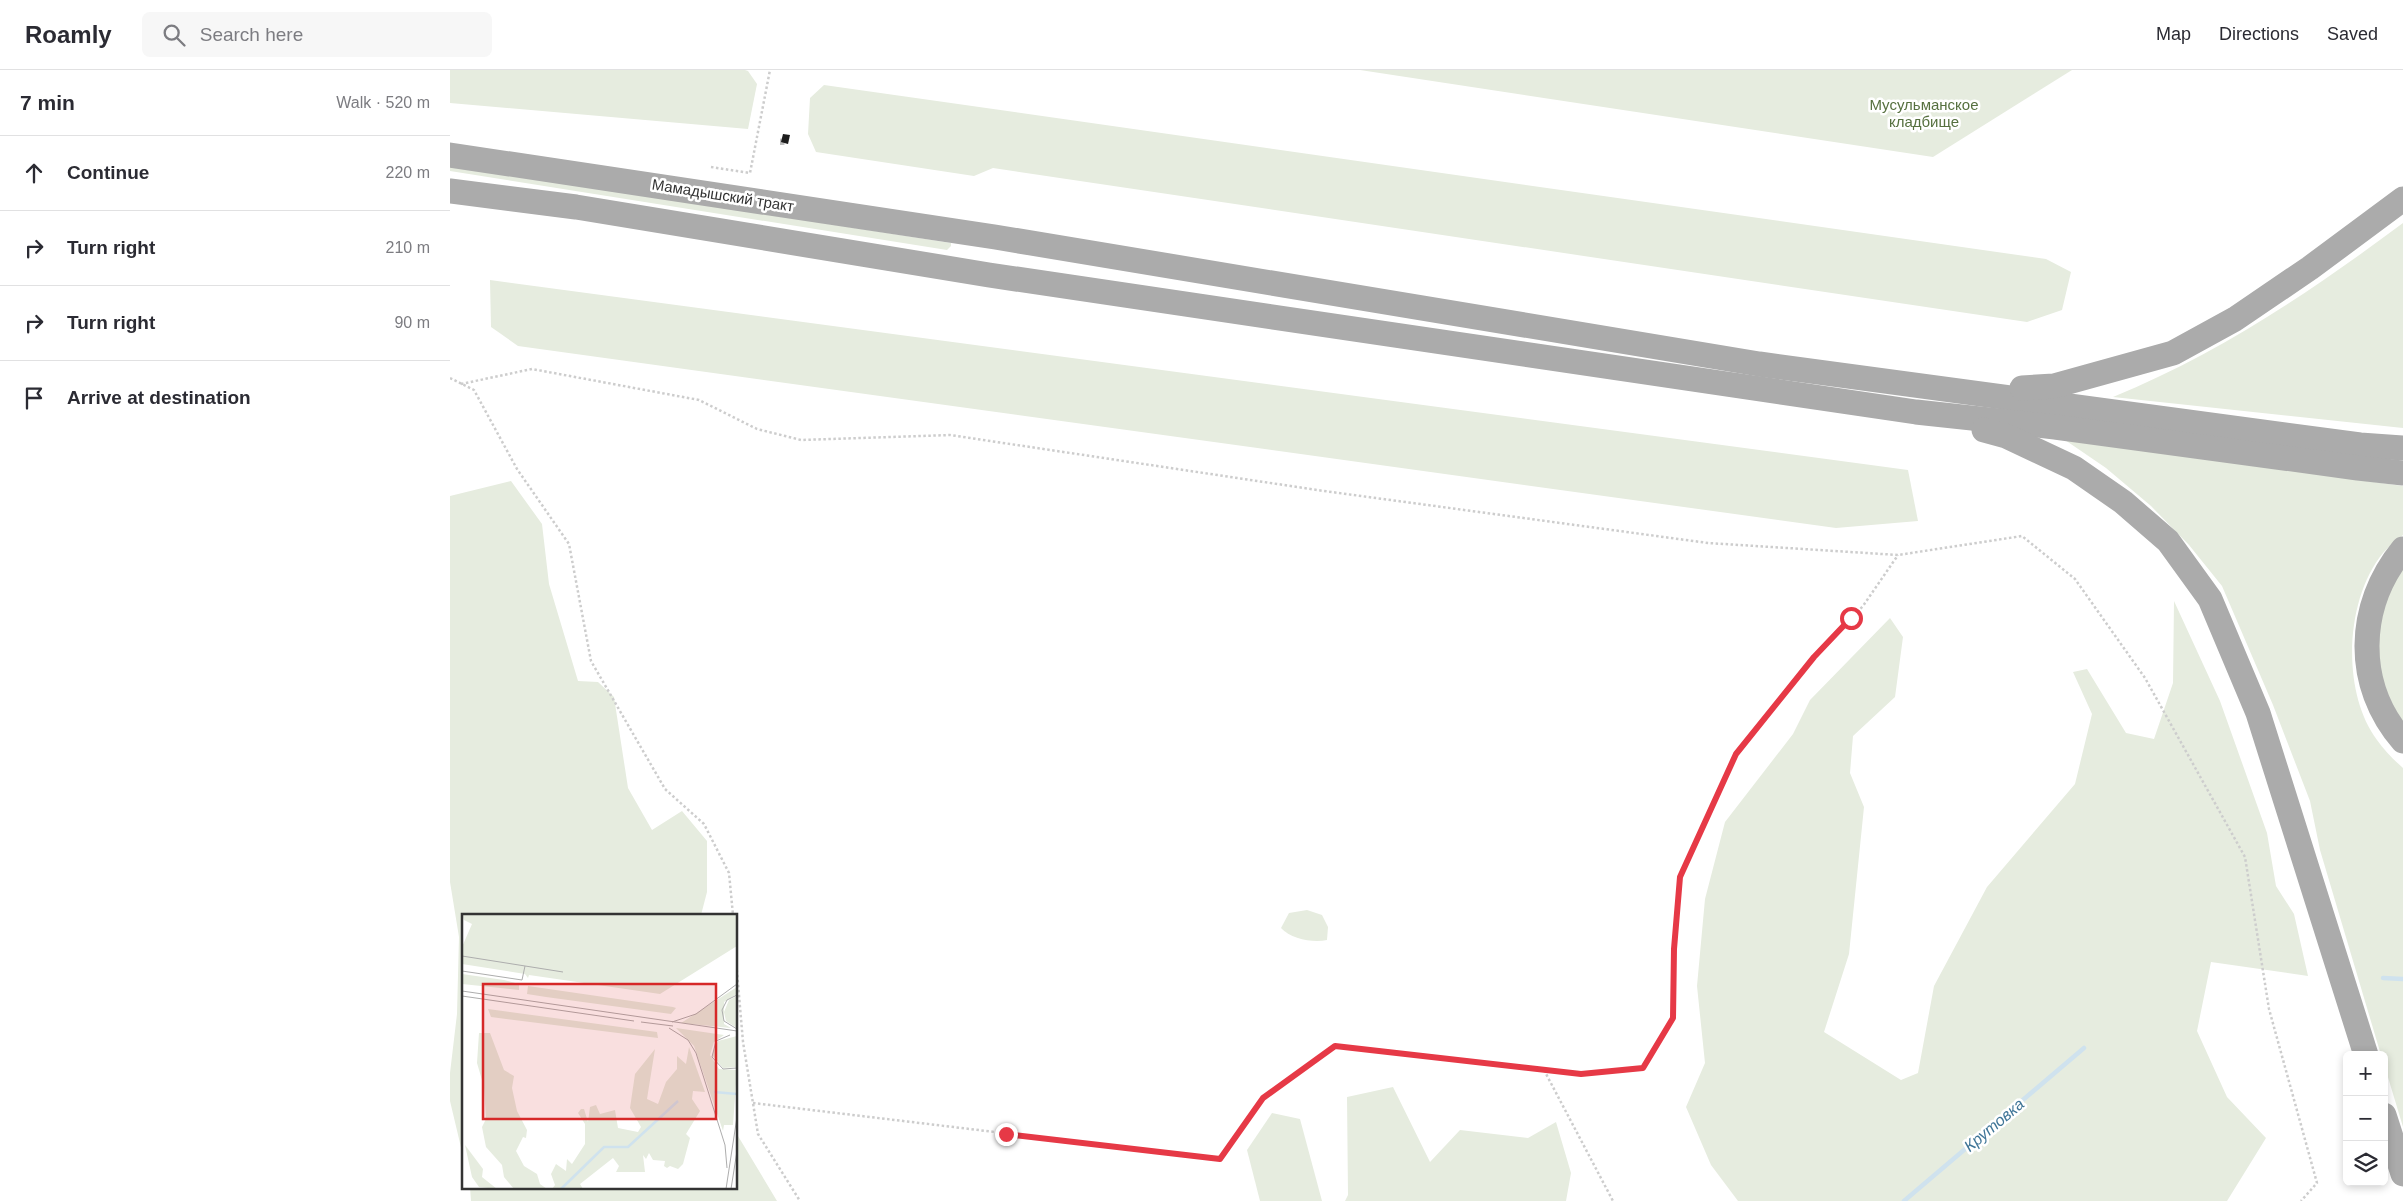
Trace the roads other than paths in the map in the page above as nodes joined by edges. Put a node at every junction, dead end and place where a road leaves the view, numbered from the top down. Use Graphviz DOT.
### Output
graph roads {
  1 [pos="450,154"];
  2 [pos="450,191"];
  3 [pos="2403,199"];
  4 [pos="1974,392"];
  5 [pos="1916,412"];
  6 [pos="2403,448"];
  7 [pos="2403,473"];
  8 [pos="2403,550"];
  9 [pos="2403,741"];
  10 [pos="2365,1051"];
  11 [pos="2388,1127"];
  12 [pos="2403,1174"];
  1 -- 4 [label="main road, Мамадышский тракт"];
  2 -- 5 [label="main road"];
  3 -- 4 [label="main road"];
  4 -- 6 [label="main road"];
  5 -- 7 [label="main road"];
  5 -- 10 [label="main road"];
  8 -- 9 [label="main road"];
  11 -- 12 [label="main road"];
}
